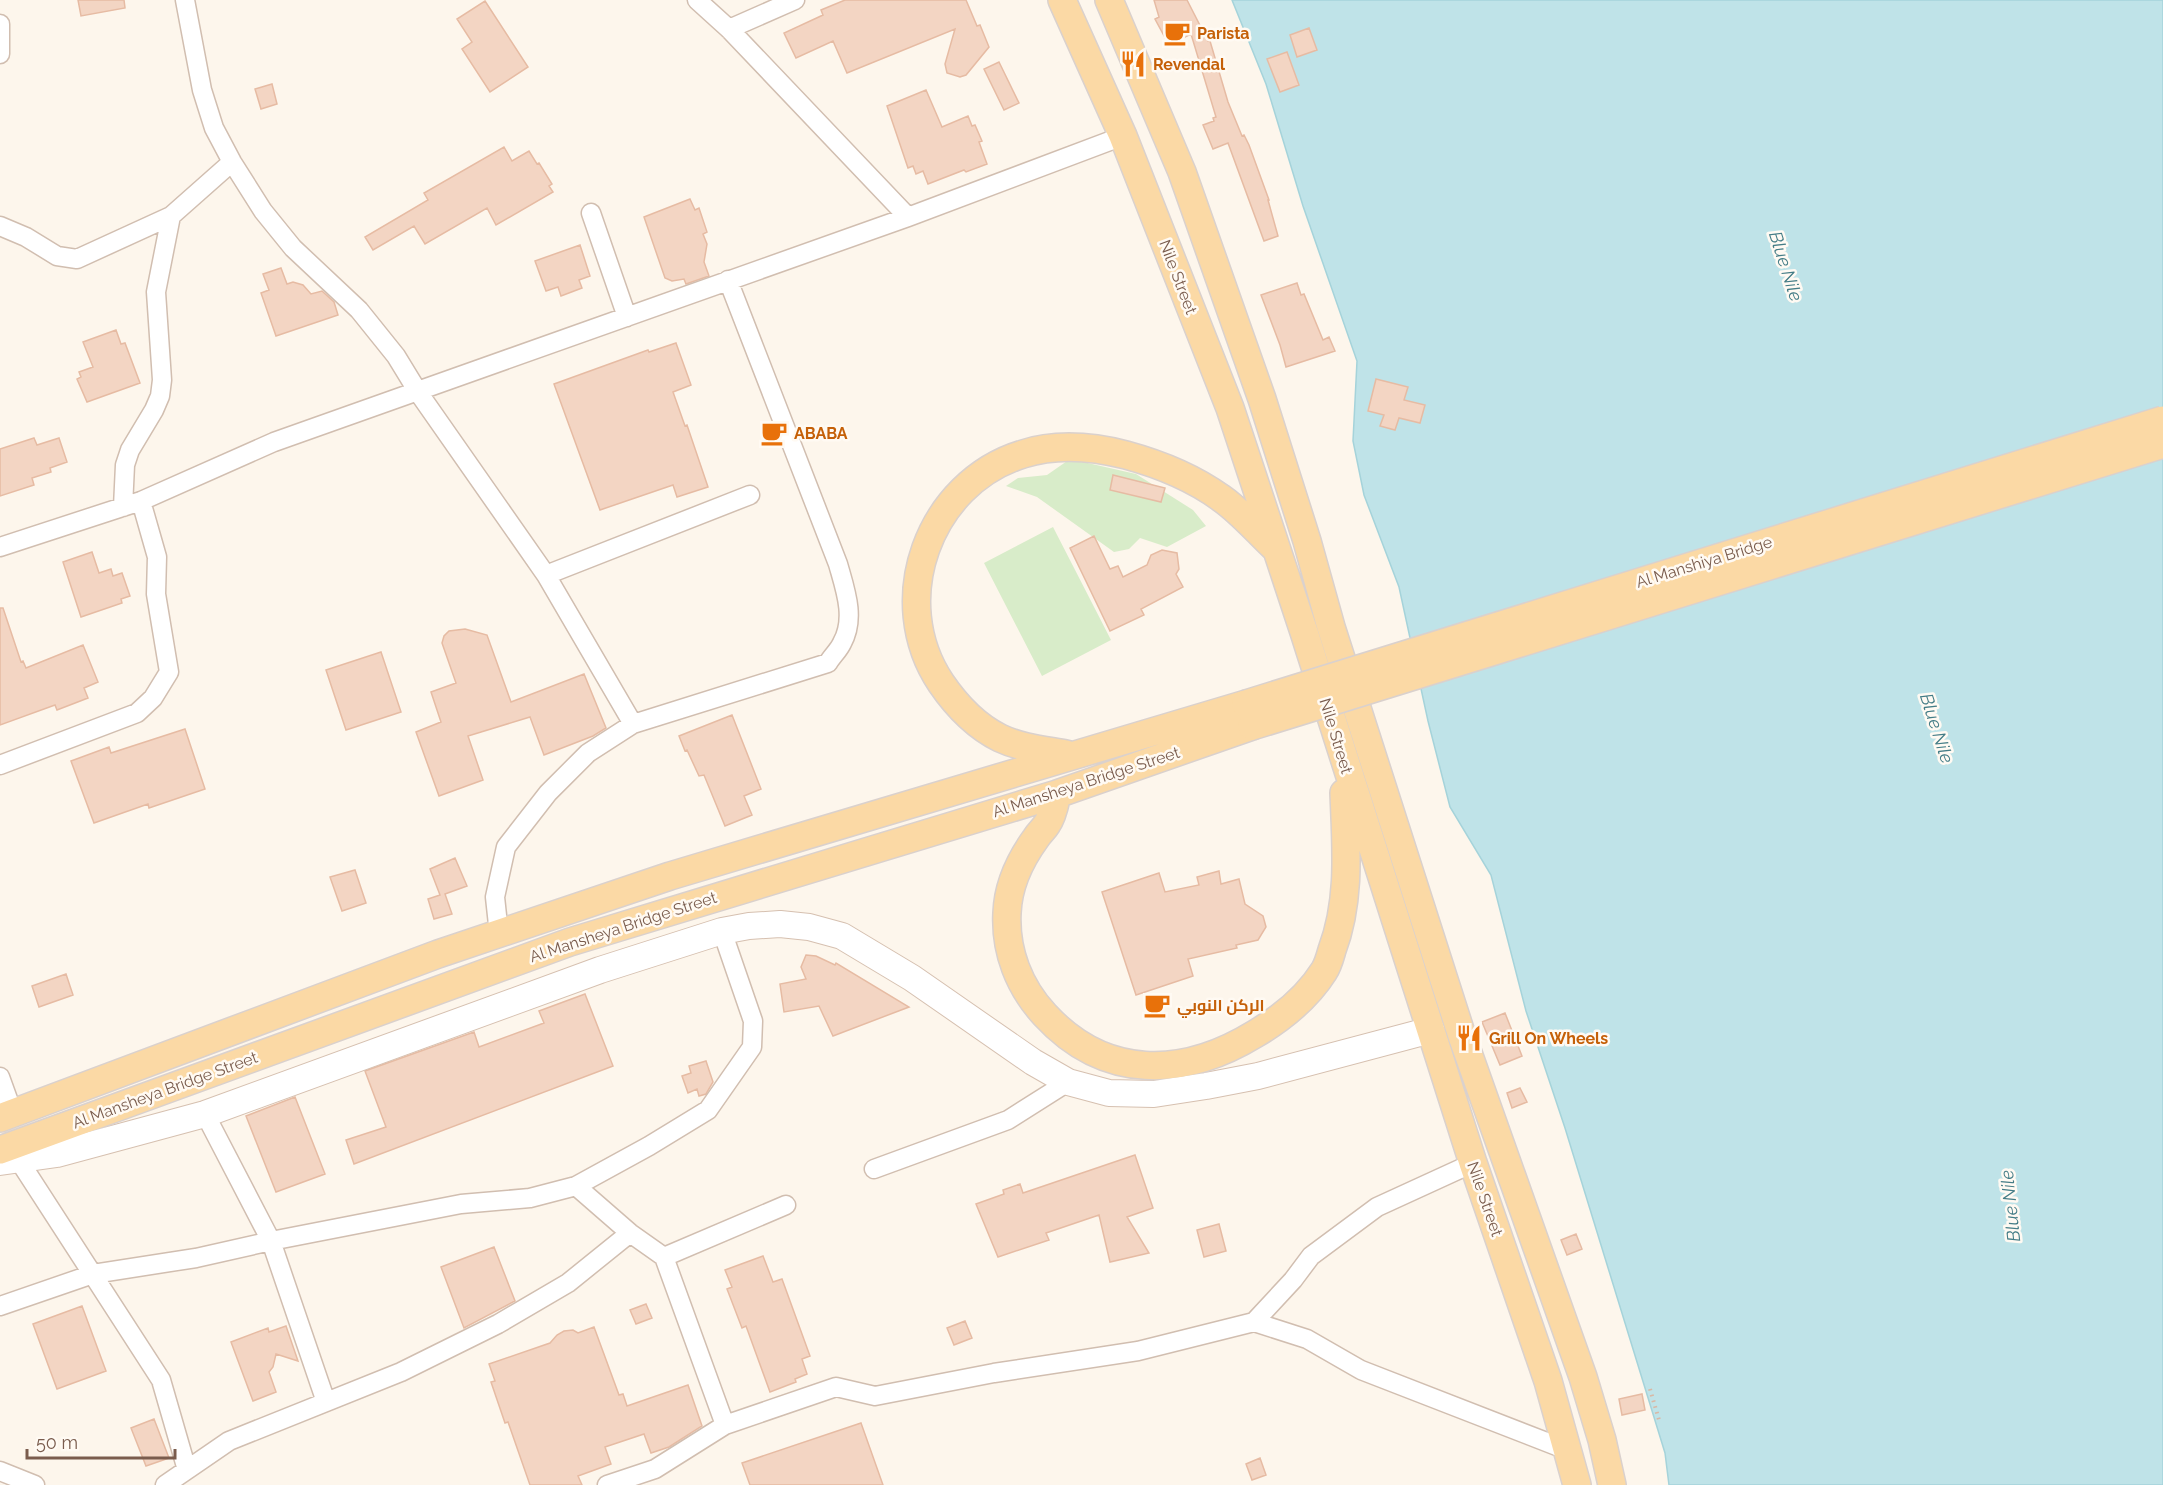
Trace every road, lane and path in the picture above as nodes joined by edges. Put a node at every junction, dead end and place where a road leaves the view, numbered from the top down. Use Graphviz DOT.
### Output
graph roads {
  1 [pos="185,0"];
  2 [pos="697,0"];
  3 [pos="795,0"];
  4 [pos="1062,0"];
  5 [pos="1109,0"];
  6 [pos="0,24"];
  7 [pos="729,29"];
  8 [pos="0,54"];
  9 [pos="1123,136"];
  10 [pos="232,162"];
  11 [pos="591,213"];
  12 [pos="171,216"];
  13 [pos="908,217"];
  14 [pos="0,226"];
  15 [pos="728,280"];
  16 [pos="627,317"];
  17 [pos="418,392"];
  18 [pos="2163,420"];
  19 [pos="2163,444"];
  20 [pos="750,495"];
  21 [pos="141,501"];
  22 [pos="123,507"];
  23 [pos="0,547"];
  24 [pos="1277,549"];
  25 [pos="546,575"];
  26 [pos="1249,715"];
  27 [pos="633,724"];
  28 [pos="1073,755"];
  29 [pos="1343,759"];
  30 [pos="0,765"];
  31 [pos="1057,794"];
  32 [pos="722,931"];
  33 [pos="499,934"];
  34 [pos="1431,1030"];
  35 [pos="0,1077"];
  36 [pos="1068,1082"];
  37 [pos="205,1114"];
  38 [pos="7,1115"];
  39 [pos="6,1157"];
  40 [pos="1473,1163"];
  41 [pos="874,1169"];
  42 [pos="576,1186"];
  43 [pos="786,1205"];
  44 [pos="630,1233"];
  45 [pos="271,1241"];
  46 [pos="664,1257"];
  47 [pos="93,1274"];
  48 [pos="0,1306"];
  49 [pos="1254,1322"];
  50 [pos="1650,1389"];
  51 [pos="326,1402"];
  52 [pos="1659,1420"];
  53 [pos="725,1425"];
  54 [pos="1567,1450"];
  55 [pos="187,1470"];
  56 [pos="0,1471"];
  57 [pos="35,1485"];
  58 [pos="165,1485"];
  59 [pos="607,1485"];
  60 [pos="1577,1485"];
  61 [pos="1612,1485"];
  1 -- 10 [label="street"];
  2 -- 7 [label="street"];
  3 -- 7 [label="street"];
  4 -- 9 [label="main road, Nile Street"];
  5 -- 61 [label="main road, Nile Street"];
  6 -- 8 [label="street"];
  7 -- 13 [label="street"];
  9 -- 13 [label="street"];
  9 -- 24 [label="main road, Nile Street"];
  10 -- 12 [label="street"];
  10 -- 17 [label="street"];
  11 -- 16 [label="street"];
  12 -- 14 [label="street"];
  12 -- 22 [label="street"];
  13 -- 15 [label="street"];
  15 -- 16 [label="street"];
  15 -- 27 [label="street"];
  16 -- 17 [label="street"];
  17 -- 21 [label="street"];
  17 -- 25 [label="street"];
  18 -- 26 [label="main road, Al Manshiya Bridge, bridge"];
  19 -- 26 [label="main road, Al Manshiya Bridge, bridge"];
  20 -- 25 [label="street"];
  21 -- 22 [label="street"];
  21 -- 30 [label="street"];
  22 -- 23 [label="street"];
  24 -- 28 [label="main road"];
  24 -- 29 [label="main road, Nile Street"];
  25 -- 27 [label="street"];
  26 -- 28 [label="main road, Al Mansheya Bridge Street"];
  26 -- 31 [label="main road, Al Mansheya Bridge Street"];
  27 -- 33 [label="street"];
  28 -- 33 [label="main road, Al Mansheya Bridge Street"];
  29 -- 31 [label="main road"];
  29 -- 34 [label="main road, Nile Street"];
  31 -- 39 [label="main road, Al Mansheya Bridge Street"];
  32 -- 36 [label="street"];
  32 -- 37 [label="street"];
  32 -- 42 [label="street"];
  33 -- 38 [label="main road, Al Mansheya Bridge Street"];
  34 -- 36 [label="street"];
  34 -- 40 [label="main road, Nile Street"];
  35 -- 38 [label="street"];
  36 -- 41 [label="street"];
  37 -- 39 [label="street"];
  37 -- 45 [label="street"];
  39 -- 47 [label="street"];
  40 -- 49 [label="street"];
  40 -- 54 [label="main road, Nile Street"];
  42 -- 44 [label="street"];
  42 -- 45 [label="street"];
  43 -- 46 [label="street"];
  44 -- 46 [label="street"];
  44 -- 51 [label="street"];
  45 -- 47 [label="street"];
  45 -- 51 [label="street"];
  46 -- 53 [label="street"];
  47 -- 48 [label="street"];
  47 -- 55 [label="street"];
  49 -- 53 [label="street"];
  49 -- 54 [label="street"];
  50 -- 52 [label="path"];
  51 -- 55 [label="street"];
  53 -- 59 [label="street"];
  54 -- 60 [label="main road, Nile Street"];
  55 -- 58 [label="street"];
  56 -- 57 [label="street"];
}
